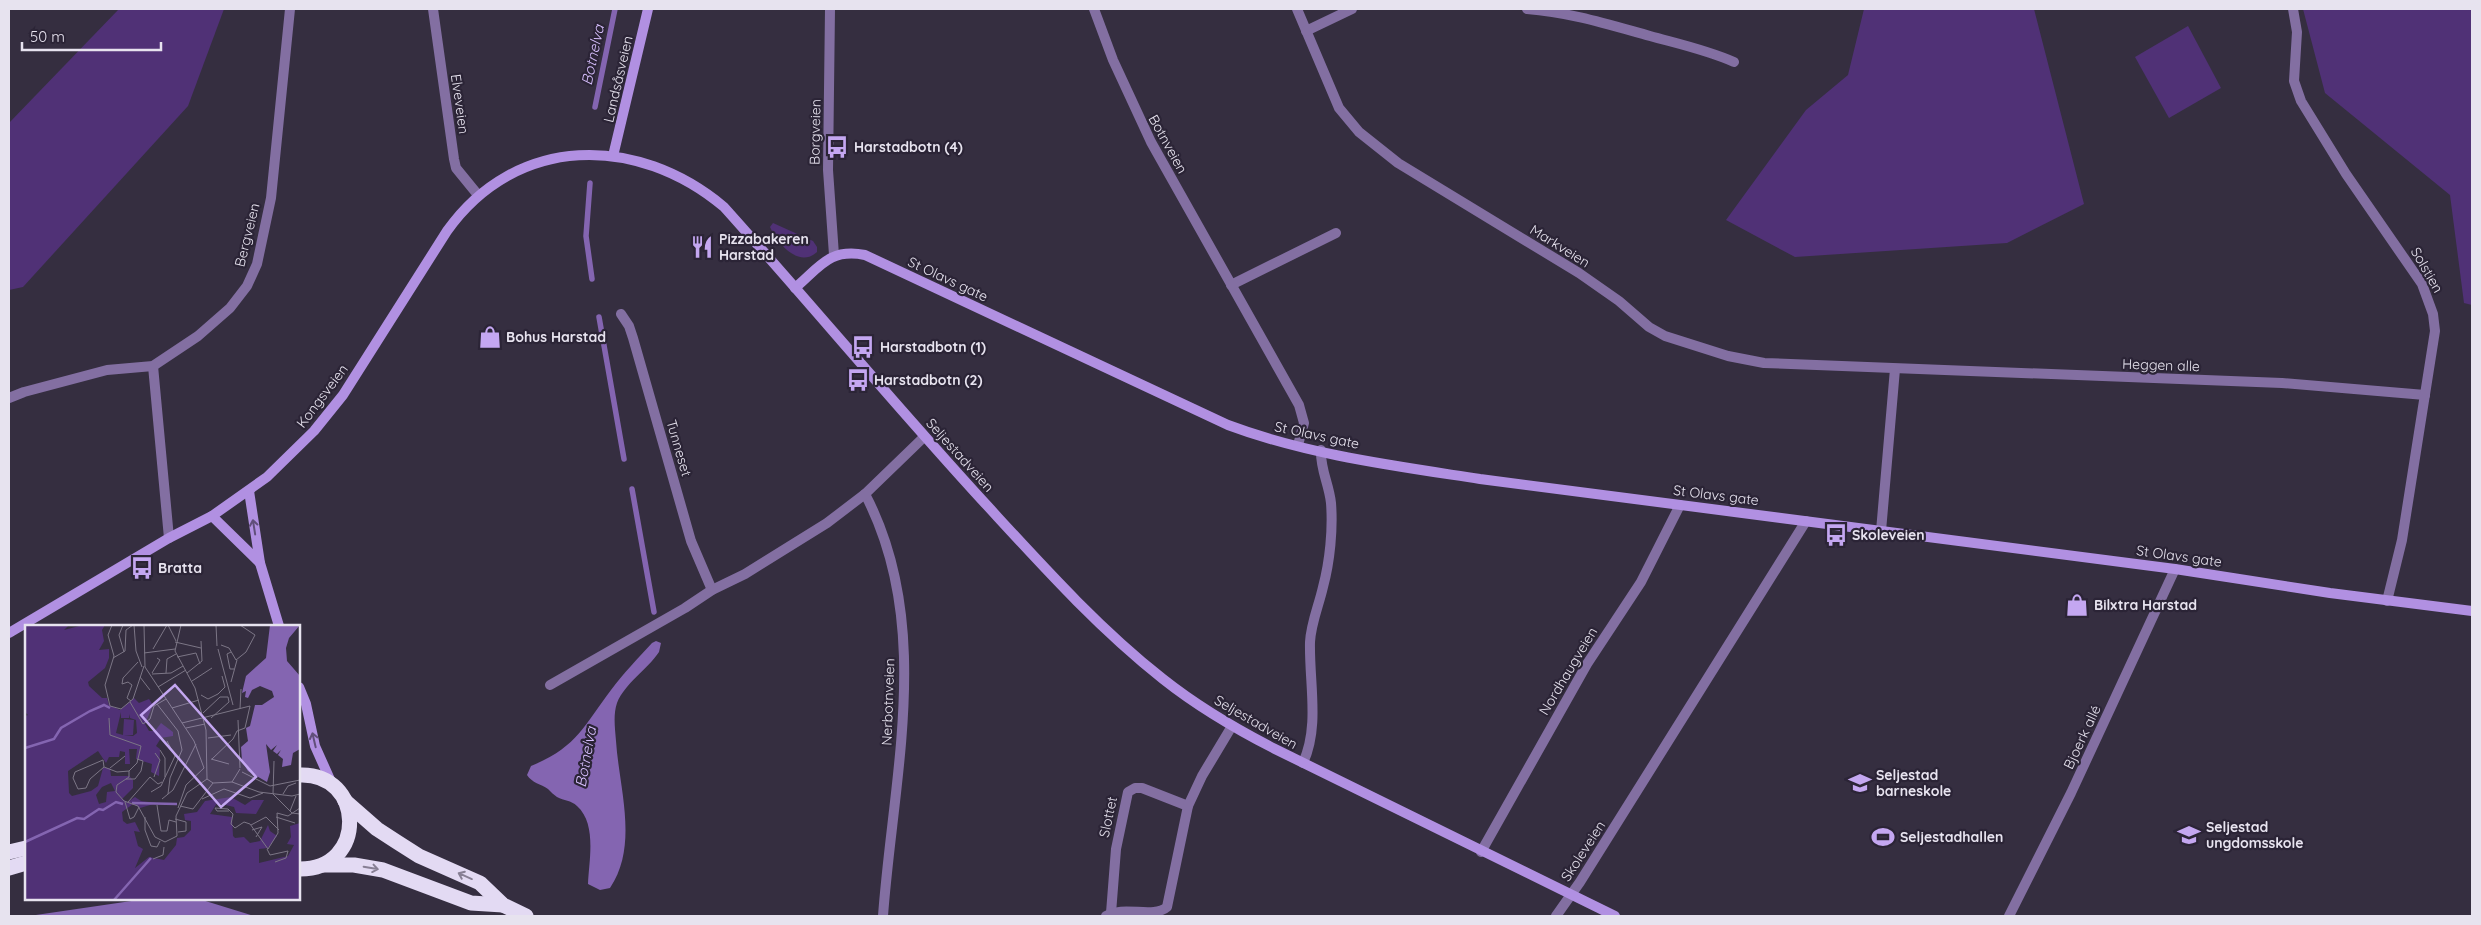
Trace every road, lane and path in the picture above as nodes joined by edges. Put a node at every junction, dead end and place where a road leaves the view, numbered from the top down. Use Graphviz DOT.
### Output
graph roads {
  1 [pos="290,9"];
  2 [pos="434,9"];
  3 [pos="648,9"];
  4 [pos="830,9"];
  5 [pos="1094,9"];
  6 [pos="1297,9"];
  7 [pos="1352,9"];
  8 [pos="1527,9"];
  9 [pos="2293,9"];
  10 [pos="1306,31"];
  11 [pos="1734,62"];
  12 [pos="613,156"];
  13 [pos="478,195"];
  14 [pos="1336,233"];
  15 [pos="834,255"];
  16 [pos="1231,285"];
  17 [pos="795,288"];
  18 [pos="621,314"];
  19 [pos="153,366"];
  20 [pos="1895,369"];
  21 [pos="2425,394"];
  22 [pos="9,398"];
  23 [pos="924,437"];
  24 [pos="1298,446"];
  25 [pos="1321,450"];
  26 [pos="249,492"];
  27 [pos="865,494"];
  28 [pos="1680,505"];
  29 [pos="212,516"];
  30 [pos="1806,521"];
  31 [pos="1881,531"];
  32 [pos="169,538"];
  33 [pos="260,563"];
  34 [pos="2175,569"];
  35 [pos="712,590"];
  36 [pos="2388,601"];
  37 [pos="2472,611"];
  38 [pos="279,625"];
  39 [pos="9,633"];
  40 [pos="550,685"];
  41 [pos="300,689"];
  42 [pos="1232,726"];
  43 [pos="1303,764"];
  44 [pos="300,775"];
  45 [pos="332,785"];
  46 [pos="345,801"];
  47 [pos="1188,806"];
  48 [pos="25,848"];
  49 [pos="9,852"];
  50 [pos="1482,852"];
  51 [pos="25,863"];
  52 [pos="323,865"];
  53 [pos="9,868"];
  54 [pos="300,869"];
  55 [pos="1571,895"];
  56 [pos="503,905"];
  57 [pos="1108,915"];
  58 [pos="526,916"];
  59 [pos="884,916"];
  60 [pos="1556,916"];
  61 [pos="1615,916"];
  62 [pos="2009,916"];
  1 -- 19 [label="street, Bergveien"];
  2 -- 13 [label="street, Elveveien"];
  3 -- 12 [label="street, Landsåsveien"];
  4 -- 15 [label="street, Borgveien"];
  5 -- 16 [label="street, Botnveien"];
  6 -- 10 [label="street, Markveien"];
  7 -- 10 [label="street"];
  8 -- 11 [label="street"];
  9 -- 21 [label="street, Solstien"];
  10 -- 20 [label="street, Markveien"];
  12 -- 13 [label="street, Kongsveien"];
  12 -- 17 [label="street, Seljestadveien"];
  13 -- 26 [label="street, Kongsveien"];
  14 -- 16 [label="street"];
  15 -- 17 [label="street"];
  15 -- 24 [label="street, St Olavs gate"];
  16 -- 24 [label="street, Botnveien"];
  17 -- 23 [label="street, Seljestadveien"];
  18 -- 35 [label="street, Tunneset"];
  19 -- 22 [label="street, Bergveien"];
  19 -- 32 [label="street"];
  20 -- 21 [label="street, Heggen alle"];
  20 -- 31 [label="street"];
  21 -- 36 [label="street, Solstien"];
  23 -- 27 [label="street"];
  23 -- 42 [label="street, Seljestadveien"];
  24 -- 25 [label="street, St Olavs gate"];
  25 -- 28 [label="street, St Olavs gate"];
  25 -- 43 [label="street, Seljestadveien"];
  26 -- 29 [label="street, Kongsveien"];
  33 -- 26 [label="street, one-way"];
  27 -- 35 [label="street"];
  27 -- 59 [label="street, Nerbotnveien"];
  28 -- 30 [label="street, St Olavs gate"];
  28 -- 50 [label="street, Nordhaugveien"];
  29 -- 32 [label="street, Kongsveien"];
  29 -- 33 [label="street"];
  30 -- 31 [label="street, St Olavs gate"];
  30 -- 55 [label="street, Skoleveien"];
  31 -- 34 [label="street, St Olavs gate"];
  32 -- 39 [label="street, Kongsveien"];
  33 -- 38 [label="street"];
  34 -- 36 [label="street, St Olavs gate"];
  34 -- 62 [label="street, Bjoerk allé"];
  35 -- 40 [label="street"];
  36 -- 37 [label="street, St Olavs gate"];
  45 -- 41 [label="street, one-way"];
  42 -- 43 [label="street, Seljestadveien"];
  42 -- 47 [label="street, Slottet"];
  43 -- 50 [label="street, Seljestadveien"];
  44 -- 45 [label="highway"];
  45 -- 46 [label="highway"];
  46 -- 52 [label="highway"];
  56 -- 46 [label="highway, one-way"];
  47 -- 57 [label="street, Slottet"];
  47 -- 57 [label="street, Slottet"];
  48 -- 49 [label="highway"];
  50 -- 55 [label="street, Seljestadveien"];
  51 -- 53 [label="highway"];
  52 -- 54 [label="highway"];
  52 -- 56 [label="highway, one-way"];
  55 -- 60 [label="street, Skoleveien"];
  55 -- 61 [label="street, Seljestadveien"];
  56 -- 58 [label="highway"];
}
